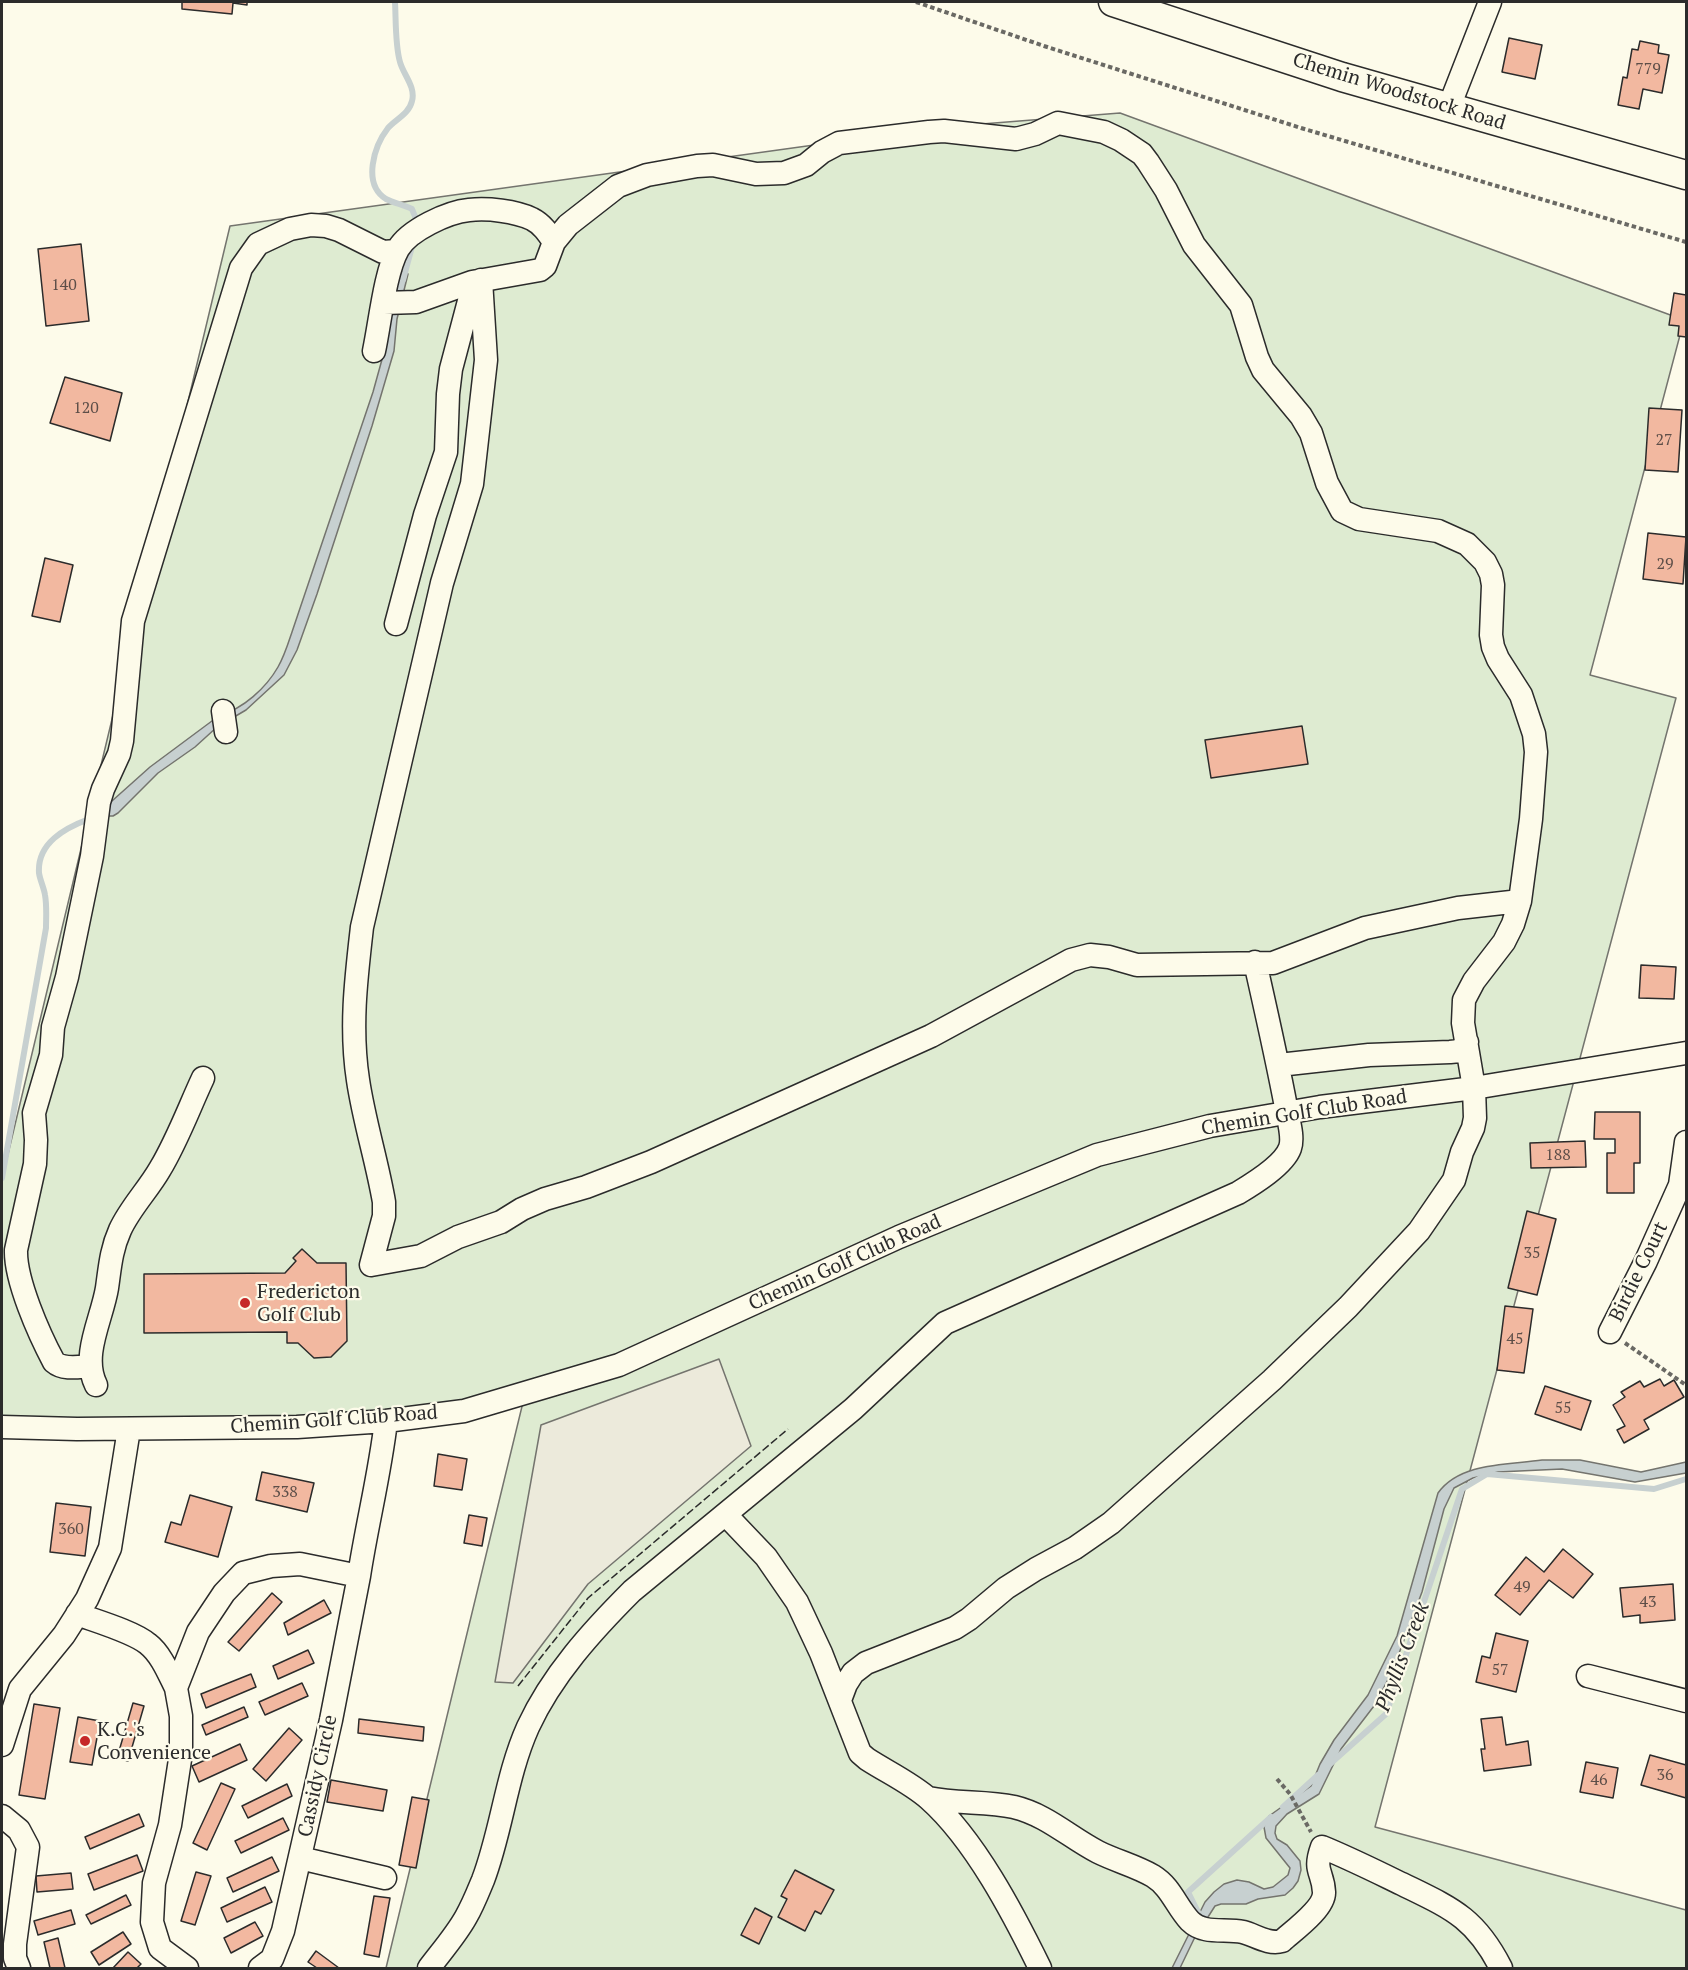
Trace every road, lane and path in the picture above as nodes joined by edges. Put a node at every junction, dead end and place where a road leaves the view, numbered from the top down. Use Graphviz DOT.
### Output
graph roads {
  1 [pos="916,2"];
  2 [pos="1113,2"];
  3 [pos="1490,2"];
  4 [pos="1449,107"];
  5 [pos="1686,175"];
  6 [pos="554,242"];
  7 [pos="1686,242"];
  8 [pos="397,251"];
  9 [pos="481,280"];
  10 [pos="394,303"];
  11 [pos="374,351"];
  12 [pos="443,461"];
  13 [pos="474,470"];
  14 [pos="396,624"];
  15 [pos="1520,901"];
  16 [pos="1256,962"];
  17 [pos="1467,1042"];
  18 [pos="1686,1053"];
  19 [pos="1278,1065"];
  20 [pos="203,1078"];
  21 [pos="1474,1088"];
  22 [pos="1287,1113"];
  23 [pos="1686,1142"];
  24 [pos="1610,1332"];
  25 [pos="1686,1385"];
  26 [pos="386,1421"];
  27 [pos="2,1427"];
  28 [pos="129,1429"];
  29 [pos="726,1515"];
  30 [pos="359,1576"];
  31 [pos="77,1614"];
  32 [pos="1588,1676"];
  33 [pos="176,1688"];
  34 [pos="840,1700"];
  35 [pos="1686,1701"];
  36 [pos="2,1745"];
  37 [pos="1277,1779"];
  38 [pos="928,1798"];
  39 [pos="1301,1812"];
  40 [pos="2,1816"];
  41 [pos="300,1858"];
  42 [pos="385,1878"];
  43 [pos="19,1968"];
  44 [pos="187,1968"];
  45 [pos="260,1968"];
  46 [pos="429,1968"];
  47 [pos="1040,1968"];
  48 [pos="1501,1968"];
  1 -- 7 [label="path"];
  2 -- 4 [label="main road, Chemin Woodstock Road"];
  3 -- 4 [label="street"];
  4 -- 5 [label="main road, Chemin Woodstock Road"];
  6 -- 8 [label="street"];
  6 -- 9 [label="street"];
  6 -- 15 [label="street"];
  8 -- 10 [label="street"];
  8 -- 20 [label="street"];
  9 -- 10 [label="street"];
  9 -- 12 [label="street"];
  9 -- 13 [label="street"];
  10 -- 11 [label="street"];
  12 -- 13 [label="street"];
  12 -- 14 [label="street"];
  13 -- 16 [label="street"];
  15 -- 16 [label="street"];
  15 -- 17 [label="street"];
  16 -- 19 [label="street"];
  17 -- 19 [label="street"];
  17 -- 21 [label="street"];
  18 -- 21 [label="street, Chemin Golf Club Road"];
  19 -- 22 [label="street"];
  21 -- 22 [label="street, Chemin Golf Club Road"];
  21 -- 34 [label="street"];
  22 -- 26 [label="street, Chemin Golf Club Road"];
  22 -- 29 [label="street"];
  23 -- 24 [label="street, Birdie Court"];
  24 -- 25 [label="path"];
  26 -- 28 [label="street, Chemin Golf Club Road"];
  26 -- 30 [label="street, Cassidy Circle"];
  27 -- 28 [label="street, Chemin Golf Club Road"];
  28 -- 31 [label="street"];
  29 -- 34 [label="street"];
  29 -- 46 [label="street"];
  30 -- 33 [label="street"];
  30 -- 41 [label="street, Cassidy Circle"];
  31 -- 33 [label="street"];
  31 -- 36 [label="street"];
  32 -- 35 [label="street"];
  33 -- 44 [label="street"];
  34 -- 38 [label="street"];
  37 -- 39 [label="path"];
  38 -- 47 [label="street"];
  38 -- 48 [label="street"];
  40 -- 43 [label="street"];
  41 -- 42 [label="street"];
  41 -- 45 [label="street, Cassidy Circle"];
}
